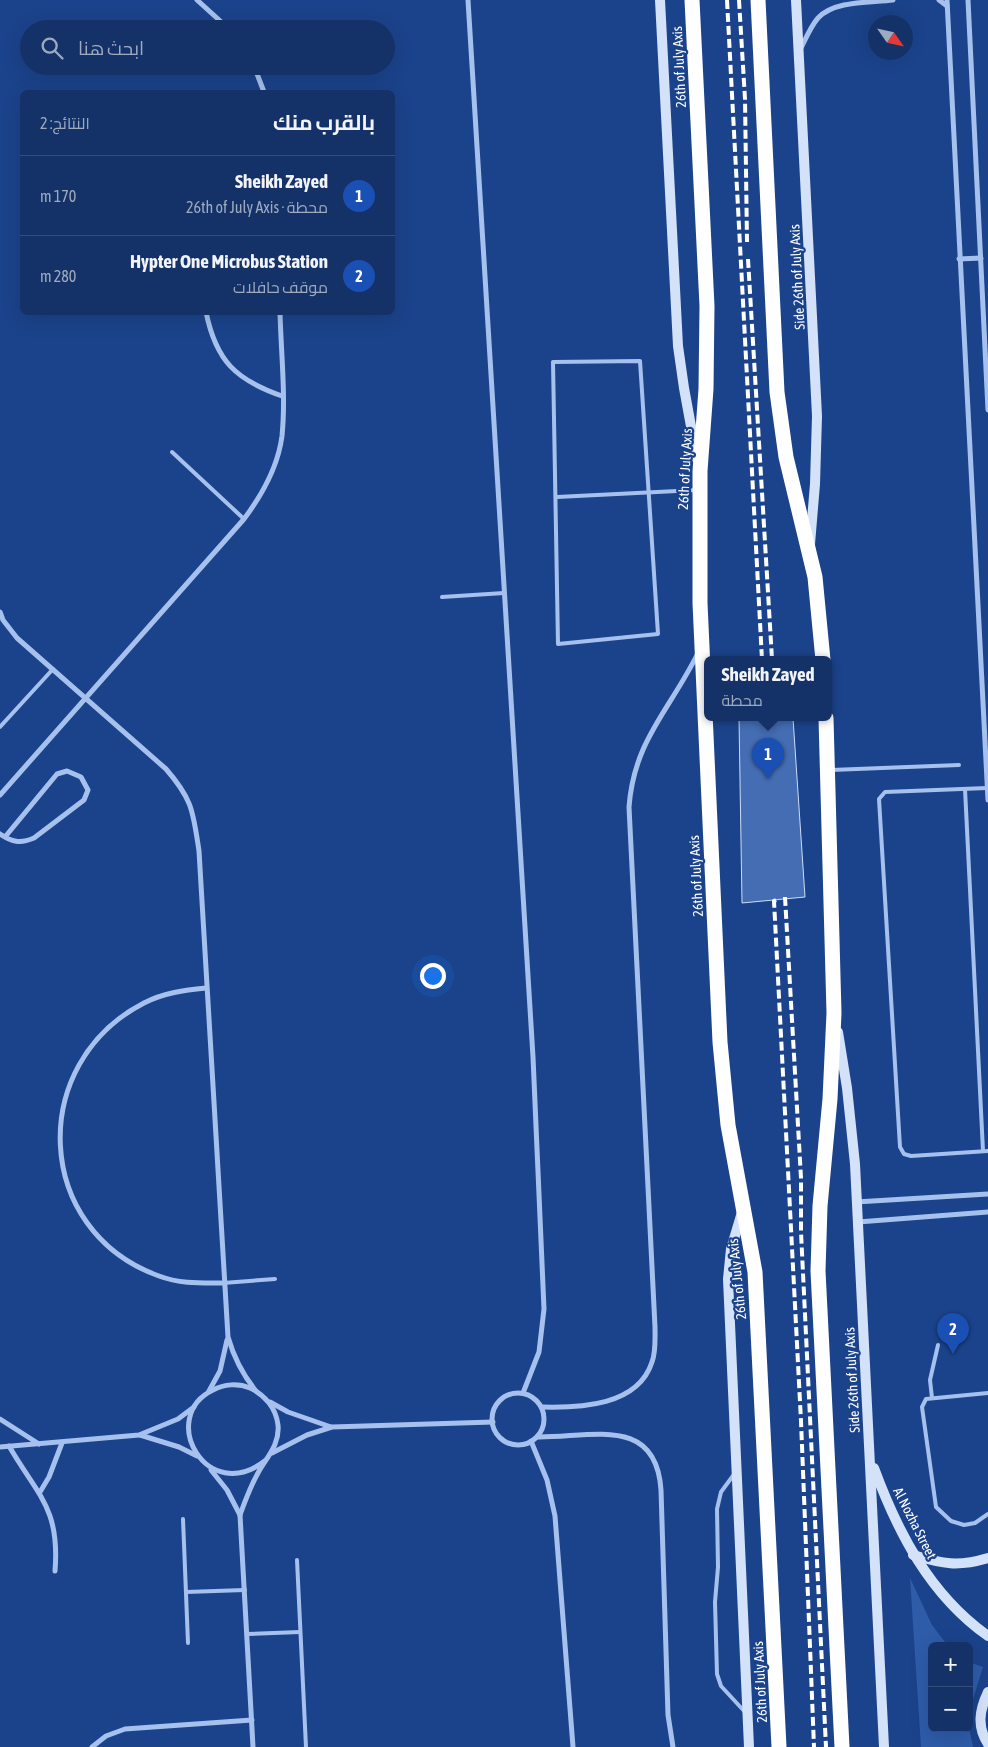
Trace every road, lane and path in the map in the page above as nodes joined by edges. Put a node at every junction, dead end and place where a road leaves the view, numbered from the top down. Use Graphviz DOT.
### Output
graph roads {
  1 [pos="197,0"];
  2 [pos="468,0"];
  3 [pos="660,0"];
  4 [pos="692,0"];
  5 [pos="758,0"];
  6 [pos="796,0"];
  7 [pos="893,0"];
  8 [pos="939,0"];
  9 [pos="968,0"];
  10 [pos="947,3"];
  11 [pos="219,20"];
  12 [pos="799,51"];
  13 [pos="257,75"];
  14 [pos="263,90"];
  15 [pos="981,258"];
  16 [pos="988,258"];
  17 [pos="959,259"];
  18 [pos="207,315"];
  19 [pos="280,315"];
  20 [pos="282,396"];
  21 [pos="988,410"];
  22 [pos="172,452"];
  23 [pos="700,471"];
  24 [pos="700,489"];
  25 [pos="648,492"];
  26 [pos="557,497"];
  27 [pos="244,520"];
  28 [pos="810,552"];
  29 [pos="504,593"];
  30 [pos="442,596"];
  31 [pos="0,612"];
  32 [pos="701,646"];
  33 [pos="823,656"];
  34 [pos="53,669"];
  35 [pos="86,697"];
  36 [pos="704,709"];
  37 [pos="986,716"];
  38 [pos="705,721"];
  39 [pos="826,721"];
  40 [pos="0,727"];
  41 [pos="959,764"];
  42 [pos="828,770"];
  43 [pos="987,788"];
  44 [pos="965,789"];
  45 [pos="0,795"];
  46 [pos="988,800"];
  47 [pos="3,836"];
  48 [pos="206,988"];
  49 [pos="834,1013"];
  50 [pos="986,1151"];
  51 [pos="988,1194"];
  52 [pos="856,1202"];
  53 [pos="744,1206"];
  54 [pos="988,1212"];
  55 [pos="857,1222"];
  56 [pos="275,1279"];
  57 [pos="223,1283"];
  58 [pos="228,1338"];
  59 [pos="938,1345"];
  60 [pos="256,1391"];
  61 [pos="208,1392"];
  62 [pos="523,1393"];
  63 [pos="988,1393"];
  64 [pos="932,1398"];
  65 [pos="269,1402"];
  66 [pos="195,1406"];
  67 [pos="542,1407"];
  68 [pos="0,1419"];
  69 [pos="492,1422"];
  70 [pos="332,1427"];
  71 [pos="139,1435"];
  72 [pos="538,1437"];
  73 [pos="531,1442"];
  74 [pos="62,1443"];
  75 [pos="39,1444"];
  76 [pos="10,1446"];
  77 [pos="0,1447"];
  78 [pos="272,1452"];
  79 [pos="197,1456"];
  80 [pos="870,1457"];
  81 [pos="266,1460"];
  82 [pos="209,1467"];
  83 [pos="737,1471"];
  84 [pos="40,1492"];
  85 [pos="988,1514"];
  86 [pos="240,1515"];
  87 [pos="183,1519"];
  88 [pos="913,1556"];
  89 [pos="988,1558"];
  90 [pos="296,1560"];
  91 [pos="55,1571"];
  92 [pos="245,1590"];
  93 [pos="186,1592"];
  94 [pos="300,1632"];
  95 [pos="247,1634"];
  96 [pos="988,1636"];
  97 [pos="188,1643"];
  98 [pos="988,1692"];
  99 [pos="747,1715"];
  100 [pos="252,1720"];
  101 [pos="988,1744"];
  102 [pos="92,1747"];
  103 [pos="253,1747"];
  104 [pos="306,1747"];
  105 [pos="573,1747"];
  106 [pos="673,1747"];
  107 [pos="748,1747"];
  108 [pos="779,1747"];
  109 [pos="842,1747"];
  110 [pos="884,1747"];
  1 -- 11 [label="street"];
  2 -- 29 [label="street"];
  3 -- 23 [label="main road"];
  4 -- 23 [label="highway, 26th of July Axis"];
  5 -- 28 [label="highway"];
  6 -- 12 [label="main road, Side 26th of July Axis"];
  7 -- 12 [label="street"];
  8 -- 10 [label="street"];
  9 -- 15 [label="street"];
  10 -- 17 [label="street"];
  12 -- 28 [label="main road, Side 26th of July Axis"];
  13 -- 14 [label="street"];
  15 -- 16 [label="lane"];
  15 -- 17 [label="street"];
  15 -- 21 [label="street"];
  17 -- 37 [label="street"];
  18 -- 20 [label="street"];
  19 -- 20 [label="street"];
  20 -- 27 [label="street"];
  22 -- 27 [label="lane"];
  23 -- 24 [label="highway, 26th of July Axis"];
  24 -- 25 [label="lane"];
  24 -- 32 [label="highway, 26th of July Axis"];
  25 -- 26 [label="lane"];
  25 -- 26 [label="lane"];
  25 -- 26 [label="lane"];
  27 -- 35 [label="street"];
  28 -- 33 [label="highway"];
  29 -- 30 [label="lane"];
  29 -- 62 [label="street"];
  31 -- 34 [label="street"];
  32 -- 36 [label="highway, 26th of July Axis"];
  32 -- 67 [label="street"];
  34 -- 35 [label="street"];
  34 -- 40 [label="lane"];
  35 -- 45 [label="street"];
  35 -- 48 [label="street"];
  37 -- 43 [label="street"];
  38 -- 53 [label="highway, 26th of July Axis"];
  39 -- 42 [label="highway"];
  41 -- 42 [label="lane"];
  42 -- 49 [label="highway"];
  43 -- 44 [label="lane"];
  43 -- 46 [label="street"];
  44 -- 50 [label="lane"];
  44 -- 50 [label="lane"];
  47 -- 47 [label="street"];
  48 -- 57 [label="street"];
  48 -- 57 [label="street"];
  49 -- 52 [label="main road, Side 26th of July Axis"];
  49 -- 109 [label="highway"];
  51 -- 52 [label="street"];
  52 -- 55 [label="main road, Side 26th of July Axis"];
  53 -- 83 [label="main road"];
  53 -- 108 [label="highway, 26th of July Axis"];
  54 -- 55 [label="street"];
  55 -- 80 [label="main road, Side 26th of July Axis"];
  56 -- 57 [label="lane"];
  57 -- 58 [label="street"];
  58 -- 60 [label="street"];
  58 -- 61 [label="street"];
  59 -- 64 [label="lane"];
  60 -- 61 [label="street"];
  60 -- 65 [label="street"];
  61 -- 66 [label="street"];
  62 -- 67 [label="street"];
  62 -- 69 [label="street"];
  63 -- 64 [label="lane"];
  64 -- 85 [label="lane"];
  65 -- 70 [label="street"];
  65 -- 78 [label="street"];
  66 -- 71 [label="street"];
  66 -- 79 [label="street"];
  67 -- 72 [label="street"];
  68 -- 75 [label="street"];
  69 -- 70 [label="street"];
  69 -- 73 [label="street"];
  70 -- 78 [label="street"];
  71 -- 74 [label="street"];
  71 -- 79 [label="street"];
  72 -- 73 [label="street"];
  72 -- 106 [label="street"];
  73 -- 105 [label="street"];
  74 -- 75 [label="street"];
  74 -- 84 [label="street"];
  75 -- 76 [label="street"];
  76 -- 77 [label="street"];
  76 -- 84 [label="street"];
  78 -- 81 [label="street"];
  79 -- 82 [label="street"];
  80 -- 88 [label="main road, Al Nozha Street"];
  80 -- 110 [label="main road, Side 26th of July Axis"];
  81 -- 82 [label="street"];
  81 -- 86 [label="street"];
  82 -- 86 [label="street"];
  83 -- 99 [label="main road"];
  83 -- 99 [label="lane"];
  84 -- 91 [label="street"];
  86 -- 92 [label="street"];
  87 -- 93 [label="lane"];
  88 -- 89 [label="main road"];
  88 -- 96 [label="main road, Al Nozha Street"];
  90 -- 94 [label="lane"];
  92 -- 93 [label="lane"];
  92 -- 95 [label="street"];
  93 -- 97 [label="lane"];
  94 -- 95 [label="lane"];
  94 -- 104 [label="lane"];
  95 -- 100 [label="street"];
  98 -- 101 [label="main road"];
  99 -- 107 [label="main road"];
  100 -- 102 [label="street"];
  100 -- 103 [label="street"];
}
